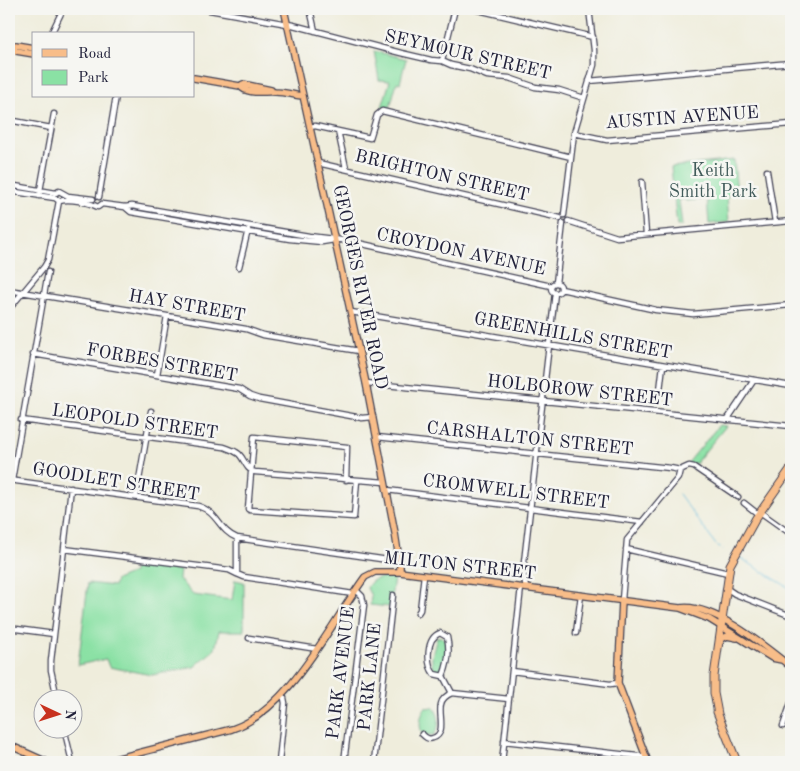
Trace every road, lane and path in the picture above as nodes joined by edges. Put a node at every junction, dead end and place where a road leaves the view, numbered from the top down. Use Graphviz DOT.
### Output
graph roads {
  1 [pos="63,9"];
  2 [pos="204,9"];
  3 [pos="284,9"];
  4 [pos="310,9"];
  5 [pos="455,9"];
  6 [pos="474,9"];
  7 [pos="589,9"];
  8 [pos="288,24"];
  9 [pos="315,31"];
  10 [pos="52,32"];
  11 [pos="593,37"];
  12 [pos="10,47"];
  13 [pos="32,48"];
  14 [pos="32,54"];
  15 [pos="442,61"];
  16 [pos="791,63"];
  17 [pos="195,78"];
  18 [pos="589,81"];
  19 [pos="303,96"];
  20 [pos="116,98"];
  21 [pos="584,98"];
  22 [pos="54,114"];
  23 [pos="9,120"];
  24 [pos="791,124"];
  25 [pos="310,127"];
  26 [pos="51,128"];
  27 [pos="338,131"];
  28 [pos="574,133"];
  29 [pos="571,157"];
  30 [pos="318,162"];
  31 [pos="346,168"];
  32 [pos="767,170"];
  33 [pos="642,182"];
  34 [pos="9,185"];
  35 [pos="40,190"];
  36 [pos="9,191"];
  37 [pos="39,196"];
  38 [pos="59,197"];
  39 [pos="99,197"];
  40 [pos="93,201"];
  41 [pos="102,204"];
  42 [pos="564,219"];
  43 [pos="791,221"];
  44 [pos="775,222"];
  45 [pos="248,228"];
  46 [pos="646,234"];
  47 [pos="335,240"];
  48 [pos="239,267"];
  49 [pos="48,272"];
  50 [pos="556,283"];
  51 [pos="551,286"];
  52 [pos="561,289"];
  53 [pos="9,290"];
  54 [pos="23,292"];
  55 [pos="555,293"];
  56 [pos="44,295"];
  57 [pos="791,305"];
  58 [pos="9,309"];
  59 [pos="351,312"];
  60 [pos="167,316"];
  61 [pos="549,346"];
  62 [pos="359,351"];
  63 [pos="33,354"];
  64 [pos="662,365"];
  65 [pos="157,375"];
  66 [pos="754,380"];
  67 [pos="366,382"];
  68 [pos="791,386"];
  69 [pos="660,390"];
  70 [pos="543,401"];
  71 [pos="151,411"];
  72 [pos="373,417"];
  73 [pos="21,420"];
  74 [pos="727,420"];
  75 [pos="791,426"];
  76 [pos="147,436"];
  77 [pos="376,437"];
  78 [pos="537,454"];
  79 [pos="791,468"];
  80 [pos="680,470"];
  81 [pos="251,472"];
  82 [pos="10,480"];
  83 [pos="346,480"];
  84 [pos="356,480"];
  85 [pos="385,482"];
  86 [pos="71,488"];
  87 [pos="387,490"];
  88 [pos="136,497"];
  89 [pos="738,497"];
  90 [pos="744,502"];
  91 [pos="530,507"];
  92 [pos="758,515"];
  93 [pos="642,522"];
  94 [pos="791,534"];
  95 [pos="237,538"];
  96 [pos="64,549"];
  97 [pos="626,549"];
  98 [pos="388,560"];
  99 [pos="523,571"];
  100 [pos="400,572"];
  101 [pos="727,573"];
  102 [pos="236,574"];
  103 [pos="424,575"];
  104 [pos="521,587"];
  105 [pos="726,588"];
  106 [pos="354,592"];
  107 [pos="393,595"];
  108 [pos="581,595"];
  109 [pos="622,600"];
  110 [pos="418,614"];
  111 [pos="791,616"];
  112 [pos="720,622"];
  113 [pos="9,628"];
  114 [pos="54,634"];
  115 [pos="576,634"];
  116 [pos="249,638"];
  117 [pos="744,640"];
  118 [pos="719,645"];
  119 [pos="317,649"];
  120 [pos="782,660"];
  121 [pos="791,667"];
  122 [pos="512,671"];
  123 [pos="443,676"];
  124 [pos="618,683"];
  125 [pos="56,688"];
  126 [pos="452,693"];
  127 [pos="281,694"];
  128 [pos="509,699"];
  129 [pos="791,703"];
  130 [pos="718,714"];
  131 [pos="783,726"];
  132 [pos="422,734"];
  133 [pos="66,738"];
  134 [pos="504,741"];
  135 [pos="9,745"];
  136 [pos="647,760"];
  137 [pos="47,762"];
  138 [pos="72,762"];
  139 [pos="103,762"];
  140 [pos="279,762"];
  141 [pos="344,762"];
  142 [pos="374,762"];
  143 [pos="502,762"];
  144 [pos="737,762"];
  1 -- 10 [label="street"];
  2 -- 8 [label="street, SEYMOUR STREET"];
  3 -- 8 [label="main road, GEORGES RIVER ROAD"];
  4 -- 9 [label="street"];
  5 -- 15 [label="street"];
  6 -- 11 [label="street"];
  7 -- 11 [label="street"];
  8 -- 9 [label="street, SEYMOUR STREET"];
  8 -- 19 [label="main road, GEORGES RIVER ROAD"];
  9 -- 15 [label="street, SEYMOUR STREET"];
  11 -- 18 [label="street"];
  12 -- 13 [label="main road"];
  12 -- 14 [label="main road"];
  15 -- 21 [label="street, SEYMOUR STREET"];
  16 -- 18 [label="street"];
  17 -- 19 [label="main road"];
  18 -- 21 [label="street"];
  19 -- 25 [label="main road, GEORGES RIVER ROAD"];
  20 -- 39 [label="street"];
  21 -- 28 [label="street"];
  22 -- 26 [label="street"];
  23 -- 26 [label="street"];
  24 -- 28 [label="street, AUSTIN AVENUE"];
  25 -- 27 [label="street"];
  25 -- 30 [label="main road, GEORGES RIVER ROAD"];
  26 -- 35 [label="street"];
  27 -- 29 [label="street"];
  27 -- 31 [label="street"];
  28 -- 29 [label="street"];
  29 -- 42 [label="street"];
  30 -- 31 [label="street, BRIGHTON STREET"];
  30 -- 47 [label="main road, GEORGES RIVER ROAD"];
  31 -- 42 [label="street, BRIGHTON STREET"];
  32 -- 44 [label="street"];
  33 -- 46 [label="street"];
  34 -- 35 [label="street"];
  35 -- 37 [label="street"];
  35 -- 38 [label="street"];
  36 -- 37 [label="street"];
  37 -- 38 [label="street"];
  38 -- 40 [label="street"];
  38 -- 54 [label="street"];
  39 -- 40 [label="street"];
  39 -- 41 [label="street"];
  40 -- 41 [label="street, CROYDON AVENUE"];
  41 -- 45 [label="street, CROYDON AVENUE"];
  42 -- 46 [label="street, BRIGHTON STREET"];
  42 -- 50 [label="street"];
  43 -- 44 [label="street, BRIGHTON STREET"];
  44 -- 46 [label="street, BRIGHTON STREET"];
  45 -- 47 [label="street, CROYDON AVENUE"];
  45 -- 48 [label="street"];
  47 -- 51 [label="street, CROYDON AVENUE"];
  47 -- 59 [label="main road, GEORGES RIVER ROAD"];
  49 -- 56 [label="street"];
  50 -- 51 [label="street"];
  50 -- 52 [label="street"];
  51 -- 55 [label="street"];
  52 -- 55 [label="street"];
  52 -- 57 [label="street, CROYDON AVENUE"];
  53 -- 54 [label="street, HAY STREET"];
  54 -- 56 [label="street, HAY STREET"];
  54 -- 58 [label="street"];
  55 -- 61 [label="street"];
  56 -- 60 [label="street, HAY STREET"];
  56 -- 63 [label="street"];
  59 -- 61 [label="street, GREENHILLS STREET"];
  59 -- 62 [label="main road, GEORGES RIVER ROAD"];
  60 -- 62 [label="street, HAY STREET"];
  60 -- 65 [label="street"];
  61 -- 64 [label="street, GREENHILLS STREET"];
  61 -- 70 [label="street"];
  62 -- 67 [label="main road, GEORGES RIVER ROAD"];
  63 -- 65 [label="street, FORBES STREET"];
  63 -- 73 [label="street"];
  64 -- 66 [label="street, GREENHILLS STREET"];
  64 -- 69 [label="street"];
  65 -- 72 [label="street, FORBES STREET"];
  66 -- 68 [label="street, GREENHILLS STREET"];
  66 -- 74 [label="street"];
  67 -- 70 [label="street, HOLBOROW STREET"];
  67 -- 72 [label="main road, GEORGES RIVER ROAD"];
  70 -- 74 [label="street, HOLBOROW STREET"];
  70 -- 78 [label="street"];
  71 -- 76 [label="street"];
  72 -- 77 [label="main road, GEORGES RIVER ROAD"];
  73 -- 76 [label="street, LEOPOLD STREET"];
  73 -- 82 [label="street"];
  74 -- 75 [label="street, HOLBOROW STREET"];
  76 -- 81 [label="street, LEOPOLD STREET"];
  76 -- 88 [label="street"];
  77 -- 78 [label="street, CARSHALTON STREET"];
  77 -- 85 [label="main road, GEORGES RIVER ROAD"];
  78 -- 80 [label="street, CARSHALTON STREET"];
  78 -- 91 [label="street"];
  79 -- 92 [label="highway"];
  80 -- 89 [label="street"];
  80 -- 93 [label="street"];
  81 -- 83 [label="street"];
  81 -- 83 [label="street"];
  81 -- 84 [label="street"];
  82 -- 86 [label="street, GOODLET STREET"];
  83 -- 84 [label="street"];
  84 -- 85 [label="street"];
  85 -- 87 [label="main road, GEORGES RIVER ROAD"];
  86 -- 88 [label="street, GOODLET STREET"];
  86 -- 96 [label="street"];
  87 -- 91 [label="street, CROMWELL STREET"];
  87 -- 100 [label="main road, GEORGES RIVER ROAD"];
  88 -- 95 [label="street, GOODLET STREET"];
  90 -- 92 [label="street"];
  91 -- 93 [label="street, CROMWELL STREET"];
  91 -- 99 [label="street"];
  92 -- 94 [label="street"];
  92 -- 101 [label="highway"];
  93 -- 97 [label="street"];
  95 -- 98 [label="street"];
  95 -- 102 [label="street"];
  96 -- 102 [label="street"];
  96 -- 114 [label="street"];
  97 -- 101 [label="street"];
  97 -- 109 [label="street"];
  99 -- 104 [label="street"];
  99 -- 104 [label="street"];
  100 -- 103 [label="main road, MILTON STREET"];
  100 -- 106 [label="main road, MILTON STREET"];
  101 -- 105 [label="highway"];
  101 -- 112 [label="highway"];
  102 -- 106 [label="street"];
  103 -- 104 [label="main road, MILTON STREET"];
  103 -- 110 [label="street"];
  104 -- 108 [label="main road, MILTON STREET"];
  104 -- 122 [label="street"];
  105 -- 111 [label="street"];
  105 -- 112 [label="highway"];
  106 -- 119 [label="main road, MILTON STREET"];
  106 -- 141 [label="street, PARK AVENUE"];
  107 -- 142 [label="street, PARK LANE"];
  108 -- 109 [label="main road, MILTON STREET"];
  108 -- 115 [label="street"];
  109 -- 112 [label="main road, MILTON STREET"];
  109 -- 124 [label="main road"];
  112 -- 117 [label="main road"];
  112 -- 118 [label="highway"];
  112 -- 120 [label="main road"];
  112 -- 130 [label="highway"];
  113 -- 114 [label="street"];
  114 -- 125 [label="street"];
  116 -- 119 [label="street"];
  117 -- 118 [label="main road"];
  117 -- 120 [label="main road"];
  118 -- 130 [label="highway"];
  119 -- 127 [label="main road, MILTON STREET"];
  120 -- 121 [label="main road"];
  122 -- 124 [label="street"];
  122 -- 128 [label="street"];
  123 -- 123 [label="street"];
  123 -- 126 [label="street"];
  124 -- 136 [label="main road"];
  126 -- 128 [label="street"];
  126 -- 132 [label="street"];
  127 -- 139 [label="main road, MILTON STREET"];
  127 -- 140 [label="street"];
  128 -- 134 [label="street"];
  129 -- 131 [label="street"];
  130 -- 144 [label="highway"];
  133 -- 138 [label="street"];
  134 -- 136 [label="street"];
  134 -- 143 [label="street"];
  135 -- 137 [label="main road"];
}
